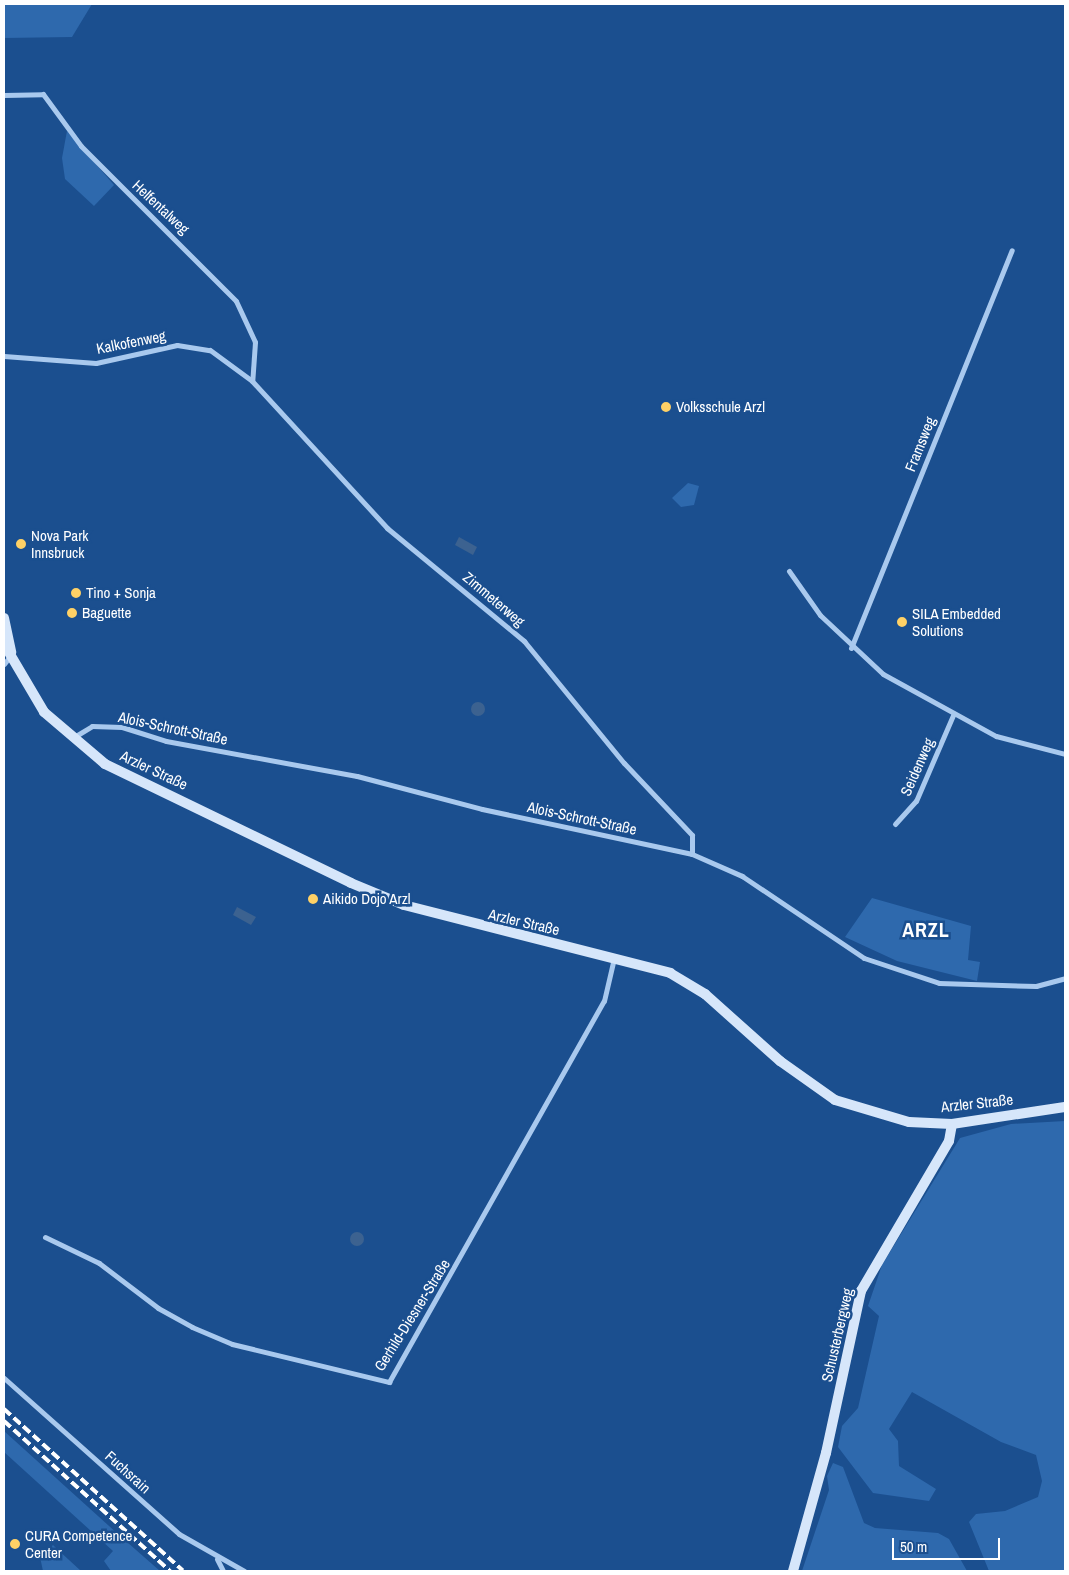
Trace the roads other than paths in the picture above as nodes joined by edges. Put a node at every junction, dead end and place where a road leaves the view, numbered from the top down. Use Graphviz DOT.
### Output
graph roads {
  1 [pos="4,95"];
  2 [pos="1012,250"];
  3 [pos="4,356"];
  4 [pos="252,381"];
  5 [pos="789,571"];
  6 [pos="4,618"];
  7 [pos="4,644"];
  8 [pos="851,648"];
  9 [pos="12,655"];
  10 [pos="4,664"];
  11 [pos="953,715"];
  12 [pos="71,738"];
  13 [pos="1065,754"];
  14 [pos="895,824"];
  15 [pos="692,854"];
  16 [pos="615,956"];
  17 [pos="1065,978"];
  18 [pos="1065,1107"];
  19 [pos="952,1124"];
  20 [pos="45,1237"];
  21 [pos="4,1378"];
  22 [pos="217,1558"];
  23 [pos="223,1571"];
  24 [pos="244,1571"];
  25 [pos="793,1571"];
  1 -- 4 [label="street, Helfentalweg"];
  2 -- 8 [label="street, Framsweg"];
  3 -- 4 [label="street, Kalkofenweg"];
  4 -- 15 [label="street, Zimmeterweg"];
  5 -- 8 [label="street"];
  6 -- 9 [label="main road, Arzler Straße"];
  7 -- 9 [label="main road, Arzler Straße"];
  8 -- 11 [label="street"];
  9 -- 10 [label="street"];
  9 -- 12 [label="main road, Arzler Straße"];
  11 -- 13 [label="street"];
  11 -- 14 [label="street, Seidenweg"];
  12 -- 15 [label="street, Alois-Schrott-Straße"];
  12 -- 16 [label="main road, Arzler Straße"];
  15 -- 17 [label="street, Alois-Schrott-Straße"];
  16 -- 19 [label="main road, Arzler Straße"];
  16 -- 20 [label="street, Gerhild-Diesner-Straße"];
  18 -- 19 [label="main road, Arzler Straße"];
  19 -- 25 [label="main road, Schusterbergweg"];
  21 -- 22 [label="street, Fuchsrain"];
  22 -- 23 [label="street"];
  22 -- 24 [label="street, Fuchsrain"];
}
